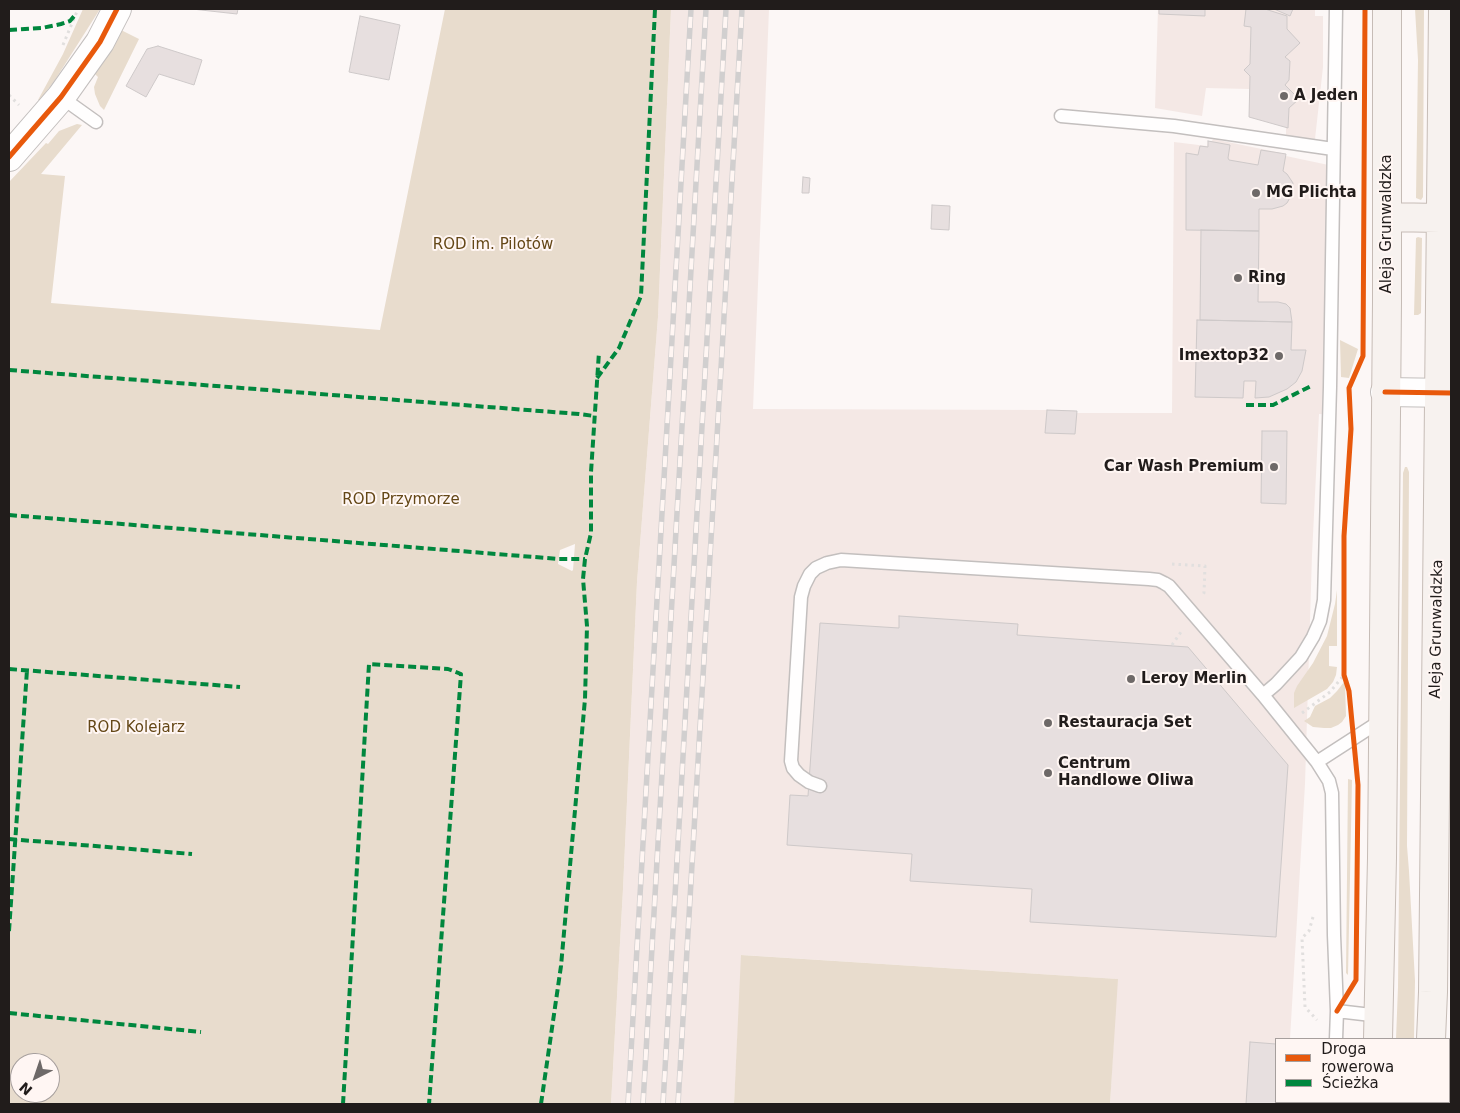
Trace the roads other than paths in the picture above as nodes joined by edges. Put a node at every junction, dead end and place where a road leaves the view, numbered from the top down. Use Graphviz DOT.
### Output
graph roads {
  1 [pos="117,9"];
  2 [pos="1336,9"];
  3 [pos="1387,9"];
  4 [pos="1442,9"];
  5 [pos="61,97"];
  6 [pos="1061,116"];
  7 [pos="96,122"];
  8 [pos="1446,147"];
  9 [pos="1333,149"];
  10 [pos="9,157"];
  11 [pos="1446,182"];
  12 [pos="1387,217"];
  13 [pos="1440,218"];
  14 [pos="1385,392"];
  15 [pos="1445,393"];
  16 [pos="1263,695"];
  17 [pos="1382,720"];
  18 [pos="1317,762"];
  19 [pos="820,786"];
  20 [pos="1338,1011"];
  21 [pos="1379,1028"];
  22 [pos="1336,1038"];
  23 [pos="1431,1038"];
  1 -- 5 [label="street"];
  2 -- 9 [label="lane"];
  3 -- 12 [label="main road, Aleja Grunwaldzka"];
  4 -- 8 [label="main road, Aleja Grunwaldzka"];
  5 -- 7 [label="lane"];
  5 -- 10 [label="street"];
  6 -- 9 [label="lane"];
  8 -- 11 [label="main road, Aleja Grunwaldzka"];
  9 -- 16 [label="lane"];
  11 -- 13 [label="main road, Aleja Grunwaldzka"];
  12 -- 13 [label="main road"];
  12 -- 14 [label="main road, Aleja Grunwaldzka"];
  13 -- 15 [label="main road, Aleja Grunwaldzka"];
  14 -- 15 [label="street"];
  14 -- 17 [label="main road, Aleja Grunwaldzka"];
  15 -- 23 [label="main road, Aleja Grunwaldzka"];
  16 -- 18 [label="lane"];
  16 -- 19 [label="lane"];
  17 -- 18 [label="lane"];
  17 -- 21 [label="main road, Aleja Grunwaldzka"];
  18 -- 20 [label="lane"];
  20 -- 21 [label="lane"];
  20 -- 22 [label="lane"];
}
